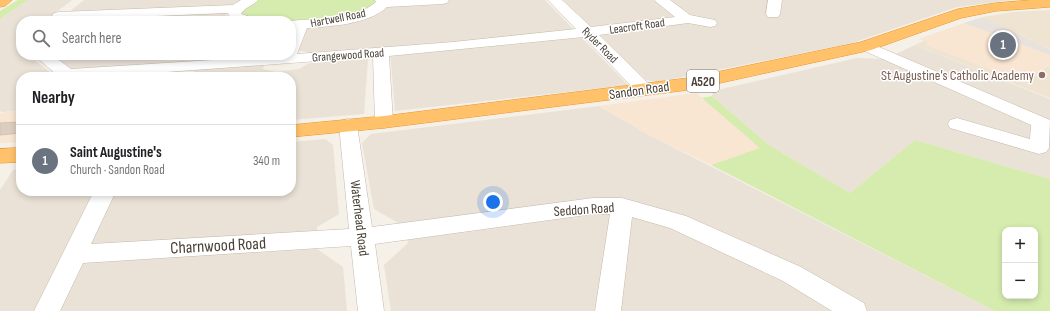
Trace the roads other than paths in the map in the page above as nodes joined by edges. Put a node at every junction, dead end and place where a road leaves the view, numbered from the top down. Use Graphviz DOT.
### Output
graph roads {
  1 [pos="5,0"];
  2 [pos="251,0"];
  3 [pos="442,0"];
  4 [pos="555,0"];
  5 [pos="661,0"];
  6 [pos="775,0"];
  7 [pos="382,2"];
  8 [pos="0,3"];
  9 [pos="1050,3"];
  10 [pos="74,4"];
  11 [pos="236,9"];
  12 [pos="773,14"];
  13 [pos="59,16"];
  14 [pos="96,16"];
  15 [pos="236,16"];
  16 [pos="686,18"];
  17 [pos="710,23"];
  18 [pos="296,24"];
  19 [pos="588,33"];
  20 [pos="865,46"];
  21 [pos="381,54"];
  22 [pos="296,56"];
  23 [pos="48,60"];
  24 [pos="263,60"];
  25 [pos="190,71"];
  26 [pos="63,72"];
  27 [pos="150,72"];
  28 [pos="645,90"];
  29 [pos="384,122"];
  30 [pos="957,124"];
  31 [pos="348,125"];
  32 [pos="1045,125"];
  33 [pos="296,130"];
  34 [pos="16,155"];
  35 [pos="0,156"];
  36 [pos="103,196"];
  37 [pos="622,206"];
  38 [pos="363,236"];
  39 [pos="74,254"];
  40 [pos="48,311"];
  41 [pos="371,311"];
  42 [pos="608,311"];
  43 [pos="854,311"];
  1 -- 8 [label="highway"];
  2 -- 11 [label="street"];
  3 -- 7 [label="street, Hartwell Road"];
  4 -- 19 [label="street, Ryder Road"];
  5 -- 16 [label="street, Leacroft Road"];
  6 -- 12 [label="street"];
  7 -- 18 [label="street, Hartwell Road"];
  9 -- 20 [label="highway, Sandon Road / A520"];
  10 -- 13 [label="street"];
  11 -- 14 [label="street"];
  11 -- 15 [label="street"];
  16 -- 17 [label="street, Leacroft Road"];
  16 -- 19 [label="street, Leacroft Road"];
  19 -- 21 [label="street, Grangewood Road"];
  19 -- 28 [label="street, Ryder Road"];
  20 -- 28 [label="highway, Sandon Road / A520"];
  20 -- 32 [label="street"];
  21 -- 22 [label="street, Grangewood Road"];
  21 -- 29 [label="street"];
  23 -- 26 [label="street, Grangewood Road"];
  24 -- 25 [label="street, Grangewood Road"];
  25 -- 27 [label="street, Grangewood Road"];
  28 -- 29 [label="highway, Sandon Road / A520"];
  29 -- 31 [label="highway, Sandon Road / A520"];
  30 -- 32 [label="street"];
  31 -- 33 [label="highway, Sandon Road / A520"];
  31 -- 38 [label="street, Waterhead Road"];
  34 -- 35 [label="highway"];
  36 -- 39 [label="street"];
  37 -- 38 [label="street, Seddon Road"];
  37 -- 42 [label="street"];
  37 -- 43 [label="street, Seddon Road"];
  38 -- 39 [label="street, Charnwood Road"];
  38 -- 41 [label="street, Waterhead Road"];
  39 -- 40 [label="street"];
}
